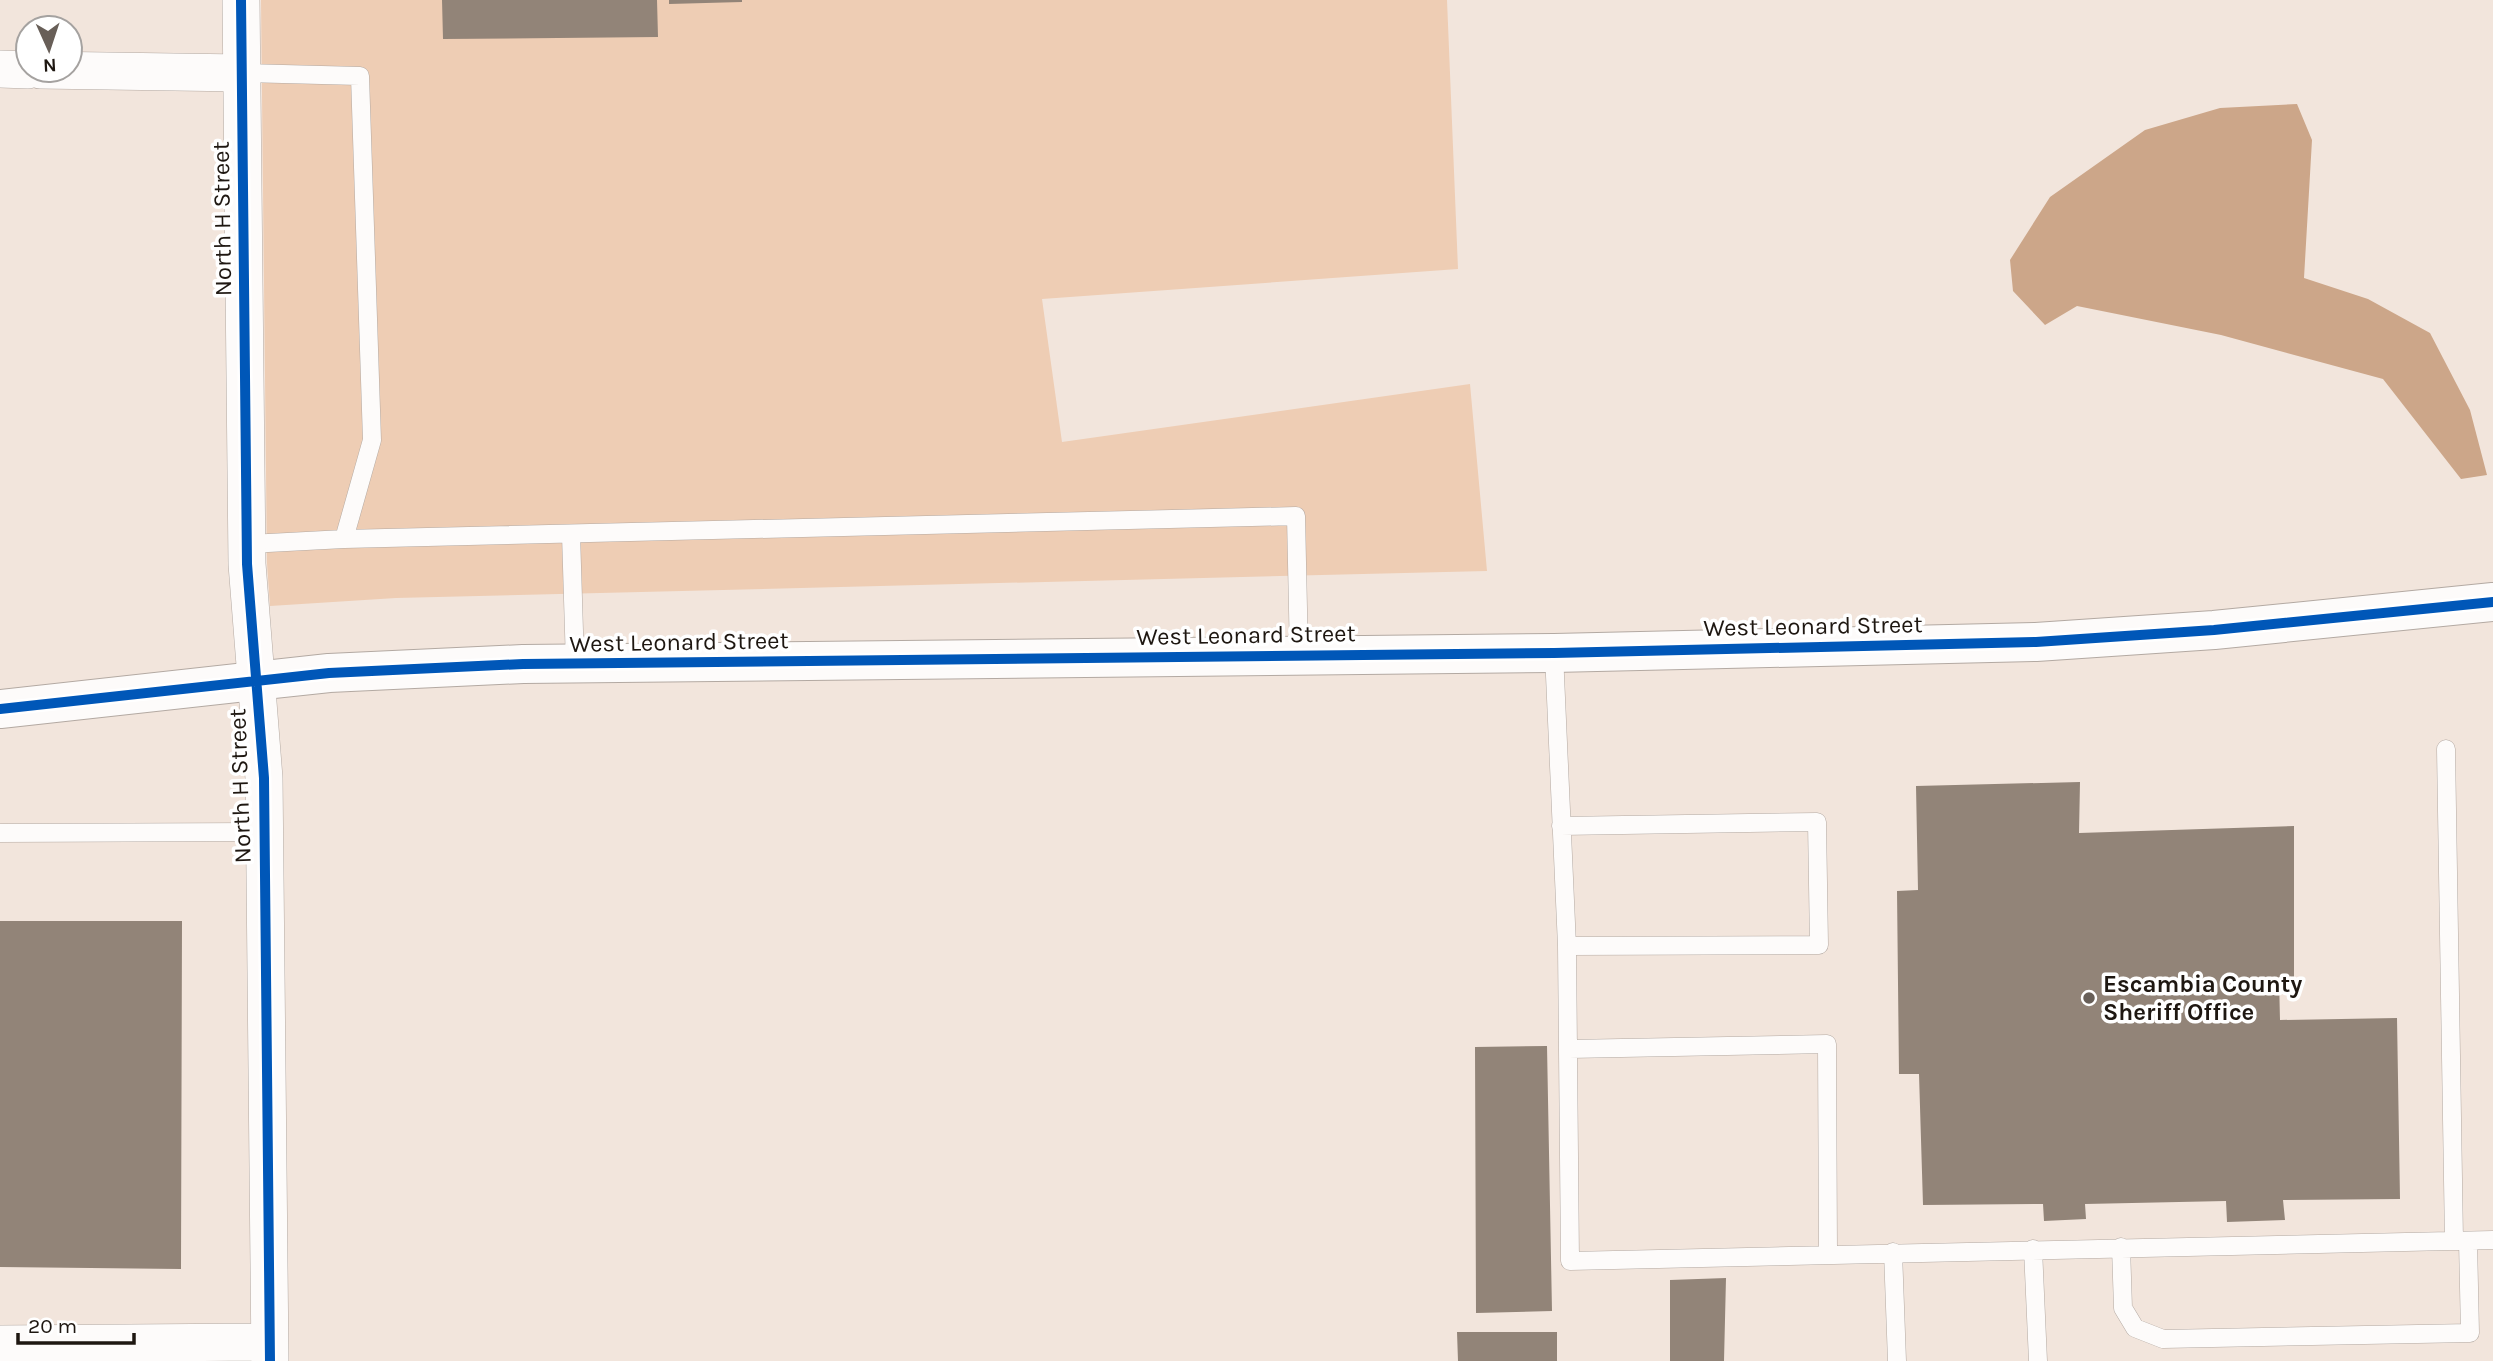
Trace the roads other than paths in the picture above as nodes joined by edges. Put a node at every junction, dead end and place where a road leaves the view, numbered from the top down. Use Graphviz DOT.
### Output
graph roads {
  1 [pos="241,0"];
  2 [pos="84,71"];
  3 [pos="242,73"];
  4 [pos="571,534"];
  5 [pos="344,539"];
  6 [pos="247,544"];
  7 [pos="2493,602"];
  8 [pos="1554,653"];
  9 [pos="1299,656"];
  10 [pos="575,664"];
  11 [pos="256,682"];
  12 [pos="0,709"];
  13 [pos="2446,749"];
  14 [pos="1561,826"];
  15 [pos="264,832"];
  16 [pos="0,833"];
  17 [pos="1567,946"];
  18 [pos="1569,1049"];
  19 [pos="2493,1240"];
  20 [pos="2461,1241"];
  21 [pos="2121,1247"];
  22 [pos="2033,1249"];
  23 [pos="1893,1252"];
  24 [pos="1828,1254"];
  25 [pos="0,1344"];
  26 [pos="270,1351"];
  27 [pos="1898,1361"];
  28 [pos="2038,1361"];
  1 -- 3 [label="street, North H Street"];
  2 -- 3 [label="street"];
  3 -- 5 [label="lane"];
  3 -- 6 [label="street, North H Street"];
  4 -- 5 [label="lane"];
  4 -- 9 [label="lane"];
  4 -- 10 [label="lane"];
  5 -- 6 [label="lane"];
  6 -- 11 [label="street, North H Street"];
  7 -- 8 [label="street, West Leonard Street"];
  8 -- 9 [label="street, West Leonard Street"];
  8 -- 14 [label="lane"];
  9 -- 10 [label="street, West Leonard Street"];
  10 -- 11 [label="street, West Leonard Street"];
  11 -- 12 [label="street, West Leonard Street"];
  11 -- 15 [label="street, North H Street"];
  13 -- 20 [label="lane"];
  14 -- 17 [label="lane"];
  14 -- 17 [label="lane"];
  15 -- 16 [label="lane"];
  15 -- 26 [label="street, North H Street"];
  17 -- 18 [label="lane"];
  18 -- 24 [label="lane"];
  18 -- 24 [label="lane"];
  19 -- 20 [label="lane"];
  20 -- 21 [label="lane"];
  20 -- 21 [label="lane"];
  21 -- 22 [label="lane"];
  22 -- 23 [label="lane"];
  22 -- 28 [label="lane"];
  23 -- 24 [label="lane"];
  23 -- 27 [label="lane"];
  25 -- 26 [label="street"];
}
